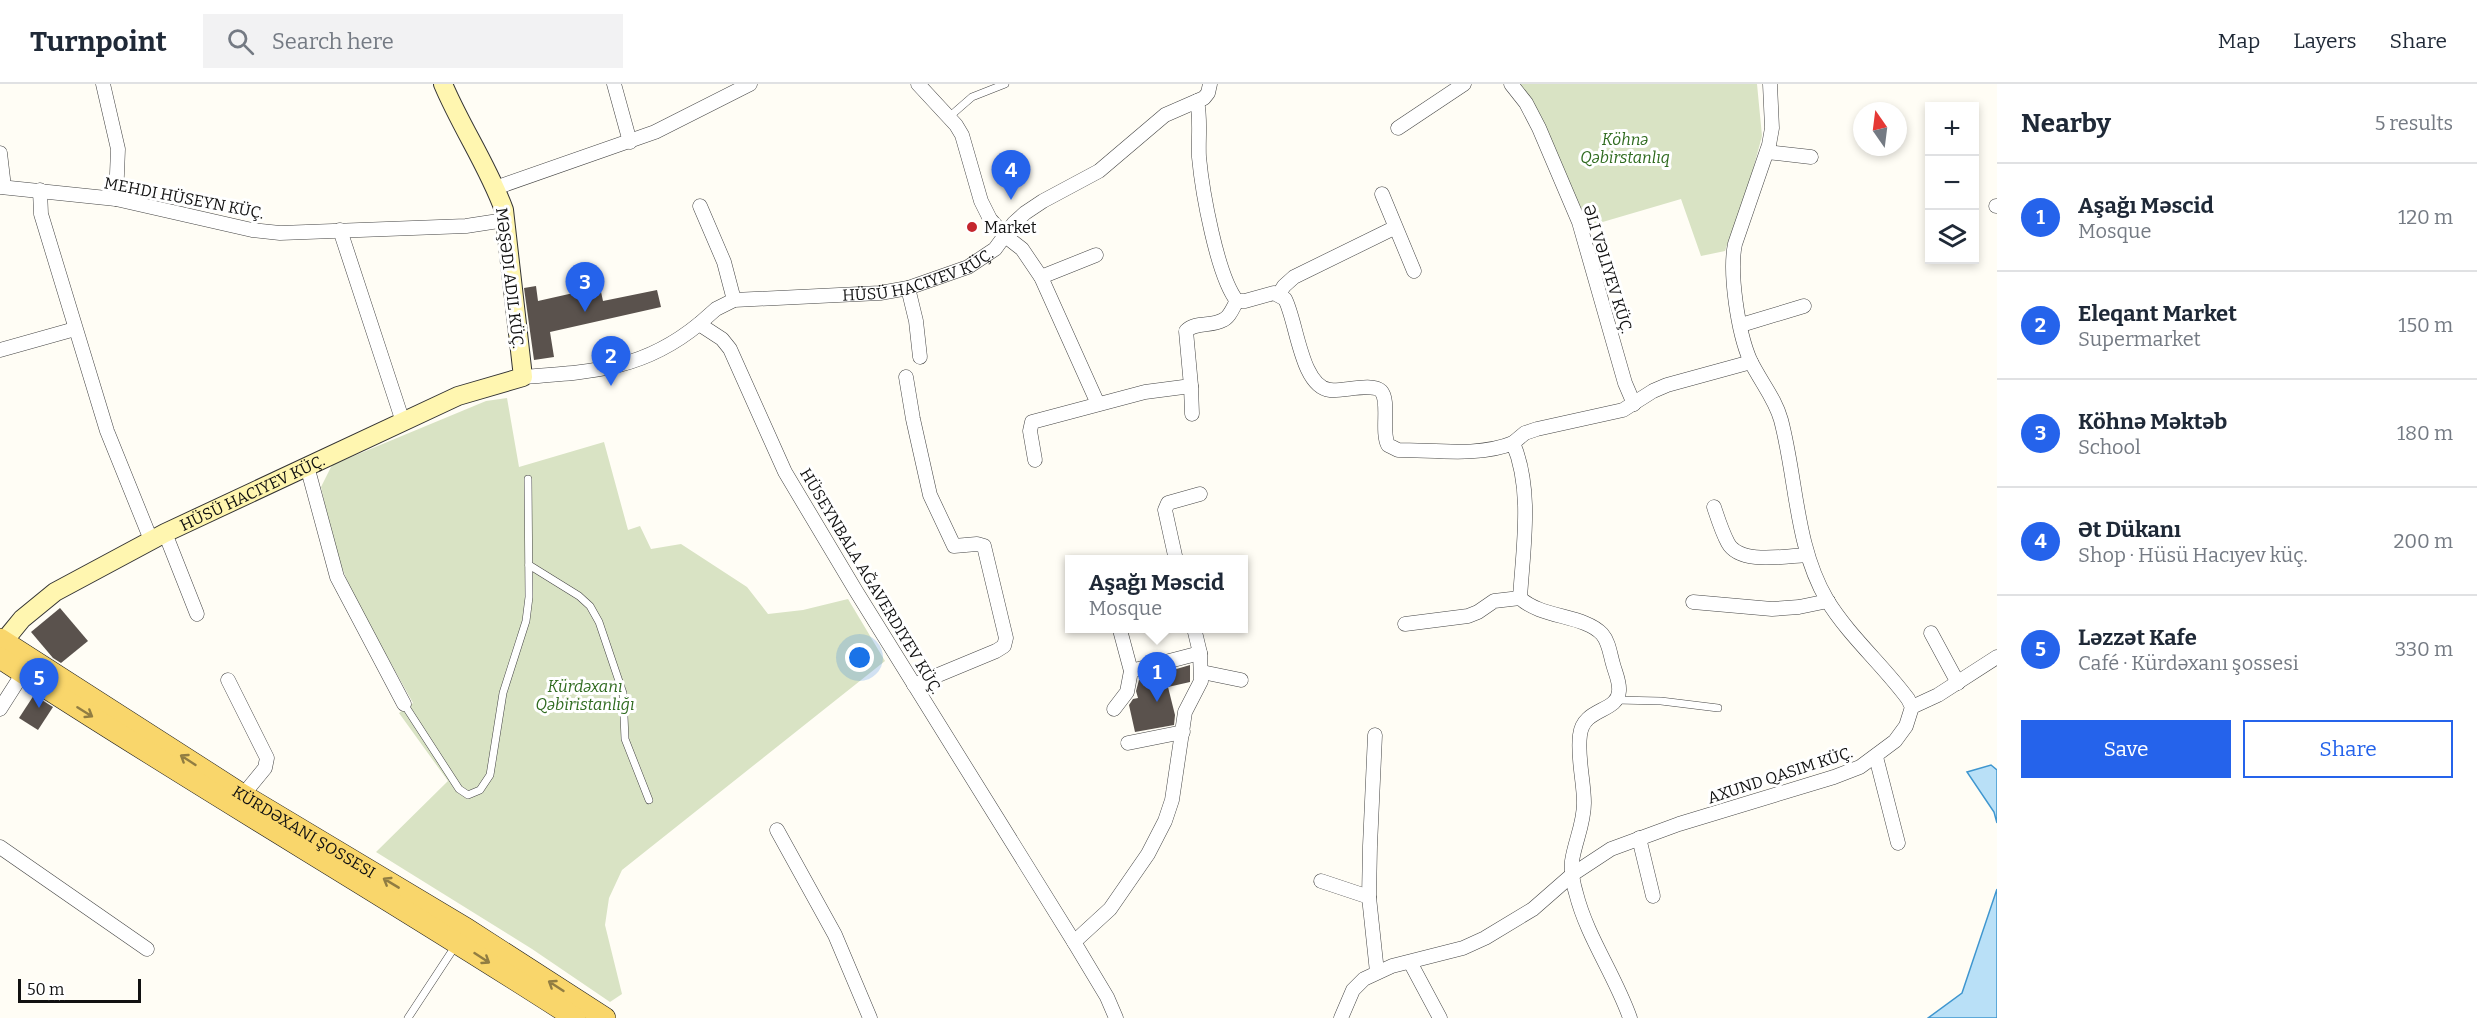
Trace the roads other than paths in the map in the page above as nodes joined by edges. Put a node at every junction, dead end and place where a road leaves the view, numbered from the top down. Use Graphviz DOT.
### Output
graph roads {
  1 [pos="103,84"];
  2 [pos="443,84"];
  3 [pos="614,84"];
  4 [pos="750,84"];
  5 [pos="918,84"];
  6 [pos="1005,84"];
  7 [pos="1210,84"];
  8 [pos="1464,84"];
  9 [pos="1511,84"];
  10 [pos="1770,84"];
  11 [pos="1197,101"];
  12 [pos="949,117"];
  13 [pos="1398,128"];
  14 [pos="630,142"];
  15 [pos="1767,152"];
  16 [pos="0,153"];
  17 [pos="1810,157"];
  18 [pos="2,187"];
  19 [pos="495,188"];
  20 [pos="40,190"];
  21 [pos="1382,194"];
  22 [pos="116,200"];
  23 [pos="700,206"];
  24 [pos="506,220"];
  25 [pos="1394,228"];
  26 [pos="340,230"];
  27 [pos="1004,235"];
  28 [pos="1096,255"];
  29 [pos="1414,272"];
  30 [pos="1041,277"];
  31 [pos="908,288"];
  32 [pos="1279,294"];
  33 [pos="734,300"];
  34 [pos="1237,301"];
  35 [pos="1804,306"];
  36 [pos="699,324"];
  37 [pos="1741,325"];
  38 [pos="75,329"];
  39 [pos="0,350"];
  40 [pos="920,357"];
  41 [pos="1751,362"];
  42 [pos="523,377"];
  43 [pos="906,377"];
  44 [pos="1191,386"];
  45 [pos="1098,404"];
  46 [pos="1634,404"];
  47 [pos="1192,414"];
  48 [pos="403,422"];
  49 [pos="1514,442"];
  50 [pos="1035,460"];
  51 [pos="307,466"];
  52 [pos="528,479"];
  53 [pos="1200,494"];
  54 [pos="1714,507"];
  55 [pos="158,537"];
  56 [pos="1175,555"];
  57 [pos="1807,555"];
  58 [pos="529,564"];
  59 [pos="1520,598"];
  60 [pos="1828,601"];
  61 [pos="1693,602"];
  62 [pos="197,614"];
  63 [pos="1405,624"];
  64 [pos="1121,633"];
  65 [pos="1195,633"];
  66 [pos="1930,633"];
  67 [pos="1,646"];
  68 [pos="1200,653"];
  69 [pos="1997,657"];
  70 [pos="1131,671"];
  71 [pos="1202,672"];
  72 [pos="23,673"];
  73 [pos="228,680"];
  74 [pos="1241,680"];
  75 [pos="1958,683"];
  76 [pos="914,685"];
  77 [pos="1616,700"];
  78 [pos="404,704"];
  79 [pos="1912,707"];
  80 [pos="1718,708"];
  81 [pos="0,709"];
  82 [pos="1114,709"];
  83 [pos="1183,732"];
  84 [pos="1376,735"];
  85 [pos="1128,743"];
  86 [pos="1876,757"];
  87 [pos="243,795"];
  88 [pos="649,800"];
  89 [pos="777,830"];
  90 [pos="1639,838"];
  91 [pos="1898,843"];
  92 [pos="0,847"];
  93 [pos="1573,874"];
  94 [pos="1321,881"];
  95 [pos="1653,896"];
  96 [pos="1369,897"];
  97 [pos="462,936"];
  98 [pos="1074,942"];
  99 [pos="147,949"];
  100 [pos="1410,962"];
  101 [pos="1377,972"];
  102 [pos="408,1018"];
  103 [pos="575,1018"];
  104 [pos="605,1018"];
  105 [pos="870,1018"];
  106 [pos="1116,1018"];
  107 [pos="1341,1018"];
  108 [pos="1440,1018"];
  109 [pos="1630,1018"];
  1 -- 22 [label="street"];
  2 -- 19 [label="street, MƏŞƏDI ADIL KÜÇ."];
  3 -- 14 [label="street"];
  4 -- 14 [label="street"];
  5 -- 12 [label="street"];
  6 -- 12 [label="lane"];
  7 -- 11 [label="street"];
  8 -- 13 [label="street"];
  9 -- 46 [label="street, ƏLI VƏLIYEV KÜÇ."];
  10 -- 15 [label="street"];
  11 -- 27 [label="street"];
  11 -- 34 [label="street"];
  12 -- 27 [label="street"];
  14 -- 19 [label="street"];
  15 -- 17 [label="street"];
  15 -- 37 [label="street"];
  16 -- 18 [label="street"];
  18 -- 20 [label="street, MEHDI HÜSEYN KÜÇ."];
  19 -- 24 [label="street, MƏŞƏDI ADIL KÜÇ."];
  20 -- 22 [label="street, MEHDI HÜSEYN KÜÇ."];
  20 -- 38 [label="street"];
  21 -- 25 [label="street"];
  22 -- 26 [label="street, MEHDI HÜSEYN KÜÇ."];
  23 -- 33 [label="street"];
  24 -- 26 [label="street, MEHDI HÜSEYN KÜÇ."];
  24 -- 42 [label="street, MƏŞƏDI ADIL KÜÇ."];
  25 -- 29 [label="street"];
  25 -- 32 [label="street"];
  26 -- 48 [label="street"];
  27 -- 30 [label="street"];
  27 -- 31 [label="street"];
  28 -- 30 [label="street"];
  30 -- 45 [label="street"];
  31 -- 33 [label="street"];
  31 -- 40 [label="street"];
  32 -- 34 [label="street"];
  32 -- 49 [label="street"];
  33 -- 36 [label="street"];
  34 -- 44 [label="street"];
  35 -- 37 [label="street"];
  36 -- 42 [label="street"];
  36 -- 76 [label="street, HÜSEYNBALA AĞAVERDIYEV KÜÇ."];
  37 -- 41 [label="street"];
  38 -- 39 [label="street"];
  38 -- 55 [label="street"];
  41 -- 46 [label="street"];
  41 -- 57 [label="street"];
  42 -- 48 [label="street"];
  43 -- 76 [label="street"];
  44 -- 45 [label="street"];
  44 -- 47 [label="street"];
  45 -- 50 [label="street"];
  46 -- 49 [label="street"];
  48 -- 51 [label="street"];
  49 -- 59 [label="street"];
  51 -- 55 [label="street"];
  51 -- 78 [label="street"];
  52 -- 58 [label="lane"];
  53 -- 56 [label="street"];
  54 -- 57 [label="street"];
  55 -- 62 [label="street"];
  55 -- 67 [label="street"];
  57 -- 60 [label="street"];
  58 -- 78 [label="lane"];
  58 -- 88 [label="lane"];
  59 -- 63 [label="street"];
  59 -- 77 [label="street"];
  60 -- 61 [label="street"];
  60 -- 79 [label="street"];
  64 -- 70 [label="street"];
  65 -- 68 [label="street"];
  66 -- 75 [label="street"];
  67 -- 72 [label="main road"];
  87 -- 67 [label="main road, one-way"];
  68 -- 70 [label="street"];
  68 -- 71 [label="street"];
  69 -- 75 [label="street"];
  70 -- 82 [label="street"];
  71 -- 74 [label="street"];
  71 -- 83 [label="street"];
  72 -- 81 [label="street"];
  72 -- 97 [label="main road, one-way"];
  73 -- 87 [label="street"];
  75 -- 79 [label="street"];
  76 -- 98 [label="street, HÜSEYNBALA AĞAVERDIYEV KÜÇ."];
  77 -- 80 [label="lane"];
  77 -- 93 [label="street"];
  79 -- 86 [label="street"];
  83 -- 85 [label="street"];
  83 -- 98 [label="street"];
  84 -- 96 [label="street"];
  86 -- 90 [label="street"];
  86 -- 91 [label="street"];
  97 -- 87 [label="main road, one-way"];
  89 -- 105 [label="street"];
  90 -- 93 [label="street"];
  90 -- 95 [label="street"];
  92 -- 99 [label="street"];
  93 -- 100 [label="street"];
  93 -- 109 [label="street"];
  94 -- 96 [label="street"];
  96 -- 101 [label="street"];
  97 -- 102 [label="lane"];
  97 -- 103 [label="main road, one-way"];
  104 -- 97 [label="main road, one-way"];
  98 -- 106 [label="street, HÜSEYNBALA AĞAVERDIYEV KÜÇ."];
  100 -- 101 [label="street"];
  100 -- 108 [label="street"];
  101 -- 107 [label="street"];
}
